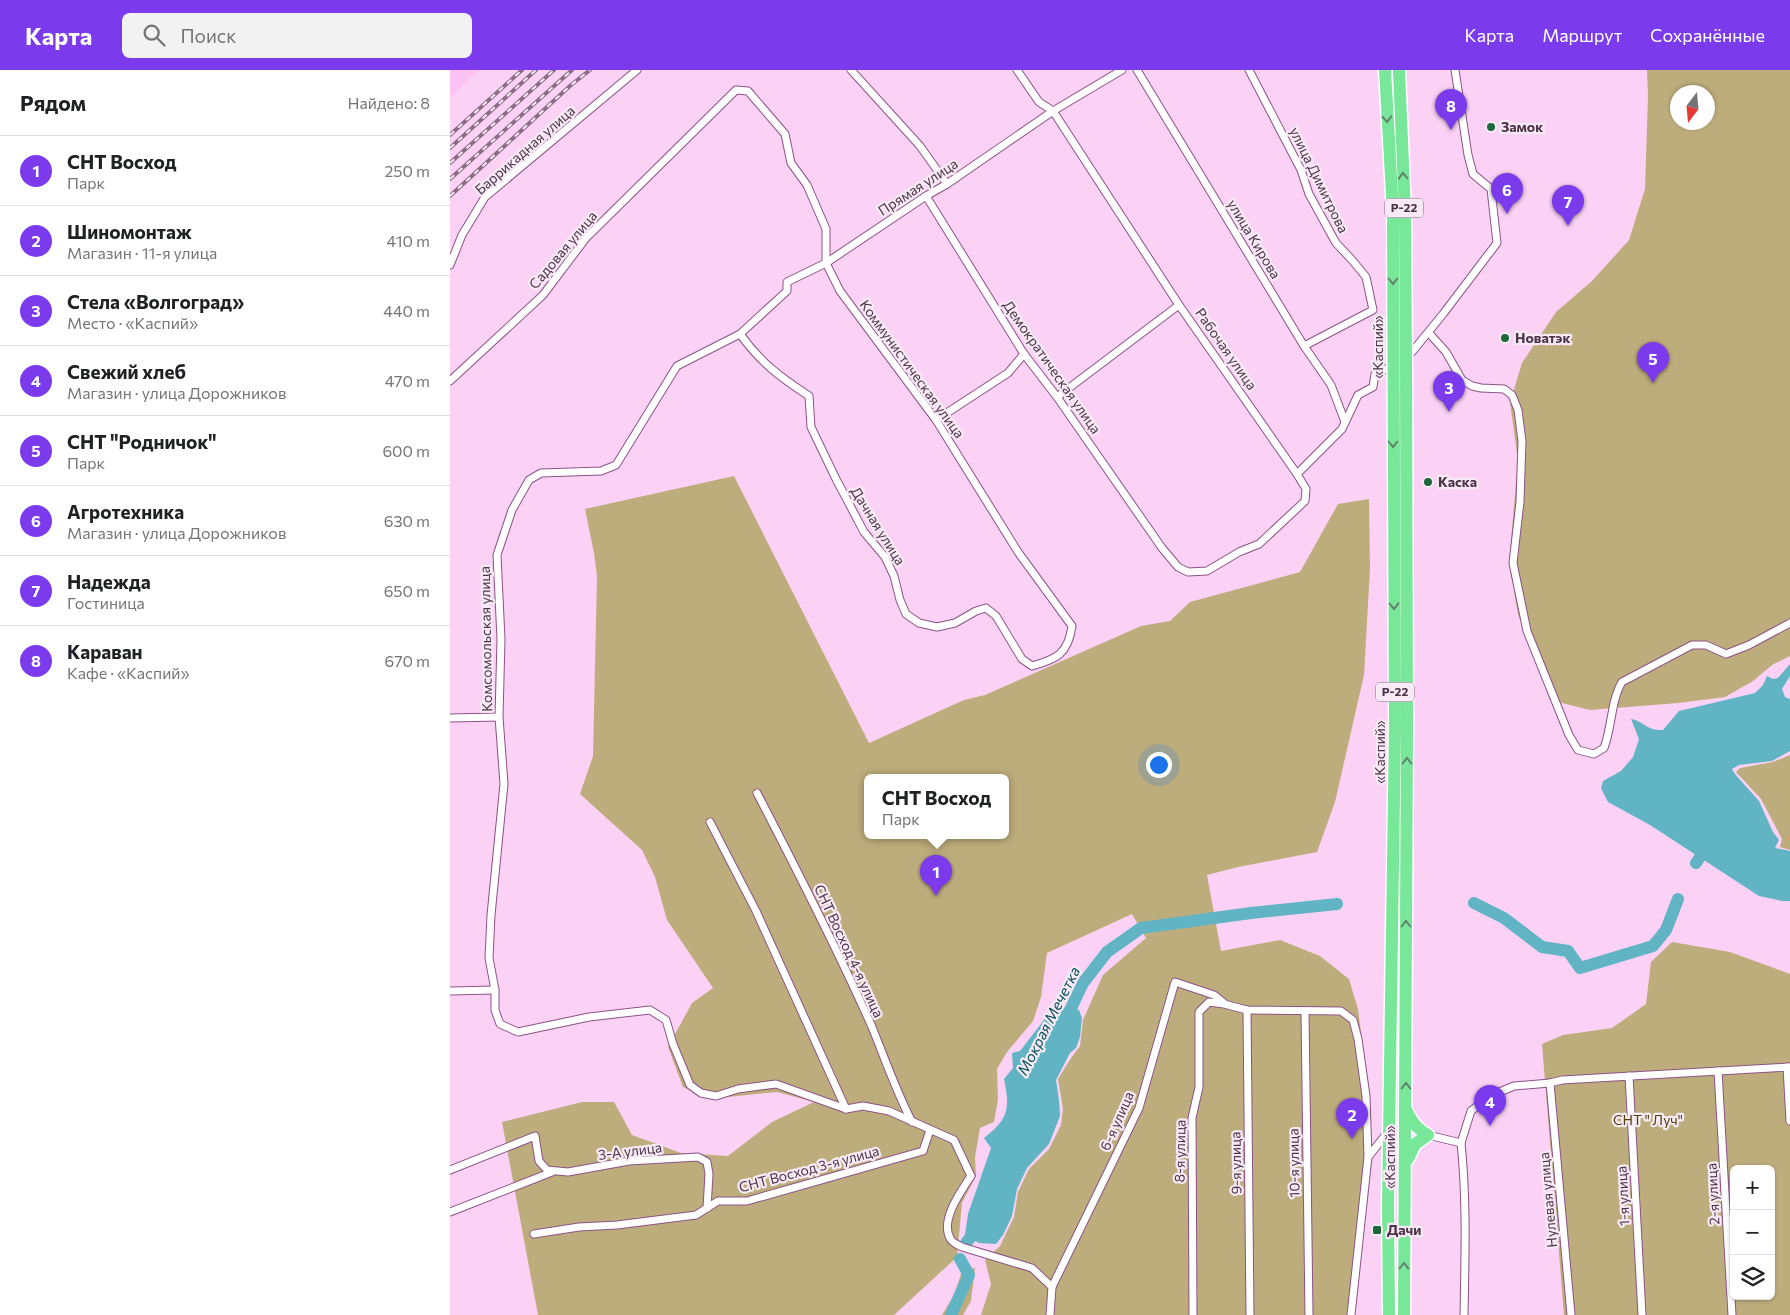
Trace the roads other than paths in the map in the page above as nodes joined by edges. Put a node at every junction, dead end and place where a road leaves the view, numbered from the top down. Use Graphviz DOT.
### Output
graph roads {
  1 [pos="637,70"];
  2 [pos="851,70"];
  3 [pos="1017,70"];
  4 [pos="1122,70"];
  5 [pos="1137,70"];
  6 [pos="1249,70"];
  7 [pos="1385,70"];
  8 [pos="1399,70"];
  9 [pos="1455,70"];
  10 [pos="736,90"];
  11 [pos="1053,111"];
  12 [pos="948,184"];
  13 [pos="926,196"];
  14 [pos="826,264"];
  15 [pos="450,265"];
  16 [pos="1179,305"];
  17 [pos="1429,333"];
  18 [pos="740,334"];
  19 [pos="1304,346"];
  20 [pos="1024,354"];
  21 [pos="1404,358"];
  22 [pos="450,381"];
  23 [pos="1057,397"];
  24 [pos="936,420"];
  25 [pos="1345,422"];
  26 [pos="1297,474"];
  27 [pos="1162,548"];
  28 [pos="1790,623"];
  29 [pos="1052,660"];
  30 [pos="499,717"];
  31 [pos="450,718"];
  32 [pos="758,794"];
  33 [pos="710,822"];
  34 [pos="495,990"];
  35 [pos="450,991"];
  36 [pos="1224,1004"];
  37 [pos="1247,1010"];
  38 [pos="1305,1011"];
  39 [pos="1788,1067"];
  40 [pos="1718,1071"];
  41 [pos="1629,1076"];
  42 [pos="1550,1083"];
  43 [pos="846,1109"];
  44 [pos="1406,1109"];
  45 [pos="1790,1121"];
  46 [pos="912,1122"];
  47 [pos="930,1130"];
  48 [pos="1389,1131"];
  49 [pos="1428,1135"];
  50 [pos="1461,1143"];
  51 [pos="1368,1157"];
  52 [pos="1406,1164"];
  53 [pos="450,1170"];
  54 [pos="554,1171"];
  55 [pos="707,1208"];
  56 [pos="450,1212"];
  57 [pos="534,1234"];
  58 [pos="1052,1287"];
  59 [pos="1050,1315"];
  60 [pos="1193,1315"];
  61 [pos="1250,1315"];
  62 [pos="1309,1315"];
  63 [pos="1351,1315"];
  64 [pos="1388,1315"];
  65 [pos="1404,1315"];
  66 [pos="1464,1315"];
  67 [pos="1571,1315"];
  68 [pos="1642,1315"];
  69 [pos="1732,1315"];
  1 -- 15 [label="street, Баррикадная улица"];
  2 -- 12 [label="street"];
  3 -- 11 [label="street, Рабочая улица"];
  4 -- 11 [label="street, Прямая улица"];
  5 -- 19 [label="street, улица Кирова"];
  6 -- 19 [label="street, улица Димитрова"];
  7 -- 21 [label="highway, «Каспий» / Р-22, one-way"];
  21 -- 8 [label="highway, «Каспий» / Р-22, one-way"];
  9 -- 17 [label="street"];
  10 -- 14 [label="street, Коммунистическая улица"];
  10 -- 22 [label="street, Садовая улица"];
  11 -- 12 [label="street, Прямая улица"];
  11 -- 16 [label="street, Рабочая улица"];
  12 -- 13 [label="street, Прямая улица"];
  13 -- 14 [label="street, Прямая улица"];
  13 -- 20 [label="street, Демократическая улица"];
  14 -- 18 [label="street, Прямая улица"];
  14 -- 24 [label="street, Коммунистическая улица"];
  16 -- 23 [label="street"];
  16 -- 26 [label="street, Рабочая улица"];
  17 -- 21 [label="street"];
  17 -- 28 [label="street"];
  18 -- 29 [label="street, Дачная улица"];
  18 -- 30 [label="street, Комсомольская улица"];
  19 -- 25 [label="street, улица Кирова"];
  20 -- 23 [label="street, Демократическая улица"];
  20 -- 24 [label="street"];
  21 -- 25 [label="street"];
  44 -- 21 [label="highway, «Каспий» / Р-22, one-way"];
  21 -- 48 [label="highway, «Каспий» / Р-22, one-way"];
  23 -- 27 [label="street, Демократическая улица"];
  24 -- 29 [label="street, Коммунистическая улица"];
  25 -- 26 [label="street"];
  26 -- 27 [label="street, Рабочая улица"];
  30 -- 31 [label="street"];
  30 -- 34 [label="street, Комсомольская улица"];
  32 -- 46 [label="street, СНТ Восход 4-я улица"];
  33 -- 43 [label="street"];
  34 -- 35 [label="street"];
  34 -- 43 [label="street, Комсомольская улица"];
  36 -- 37 [label="street, 8-я улица"];
  36 -- 58 [label="street, 6-я улица"];
  36 -- 60 [label="street, 8-я улица"];
  37 -- 38 [label="street, 8-я улица"];
  37 -- 61 [label="street, 9-я улица"];
  38 -- 51 [label="street, 8-я улица"];
  38 -- 62 [label="street, 10-я улица"];
  39 -- 40 [label="street"];
  39 -- 45 [label="street"];
  40 -- 41 [label="street"];
  40 -- 69 [label="street, 2-я улица"];
  41 -- 42 [label="street"];
  41 -- 68 [label="street, 1-я улица"];
  42 -- 50 [label="street"];
  42 -- 67 [label="street, Нулевая улица"];
  43 -- 46 [label="street"];
  44 -- 49 [label="highway"];
  44 -- 52 [label="highway, «Каспий» / Р-22"];
  46 -- 47 [label="street"];
  47 -- 55 [label="street, СНТ Восход 3-я улица"];
  47 -- 58 [label="street"];
  48 -- 51 [label="street"];
  48 -- 64 [label="highway, «Каспий» / Р-22"];
  49 -- 50 [label="street"];
  49 -- 52 [label="highway"];
  50 -- 66 [label="street"];
  51 -- 63 [label="street, 8-я улица"];
  65 -- 52 [label="highway, «Каспий» / Р-22, one-way"];
  53 -- 54 [label="street"];
  54 -- 55 [label="street, 3-А улица"];
  54 -- 56 [label="street"];
  55 -- 57 [label="street, СНТ Восход 3-я улица"];
  58 -- 59 [label="street, 6-я улица"];
}
